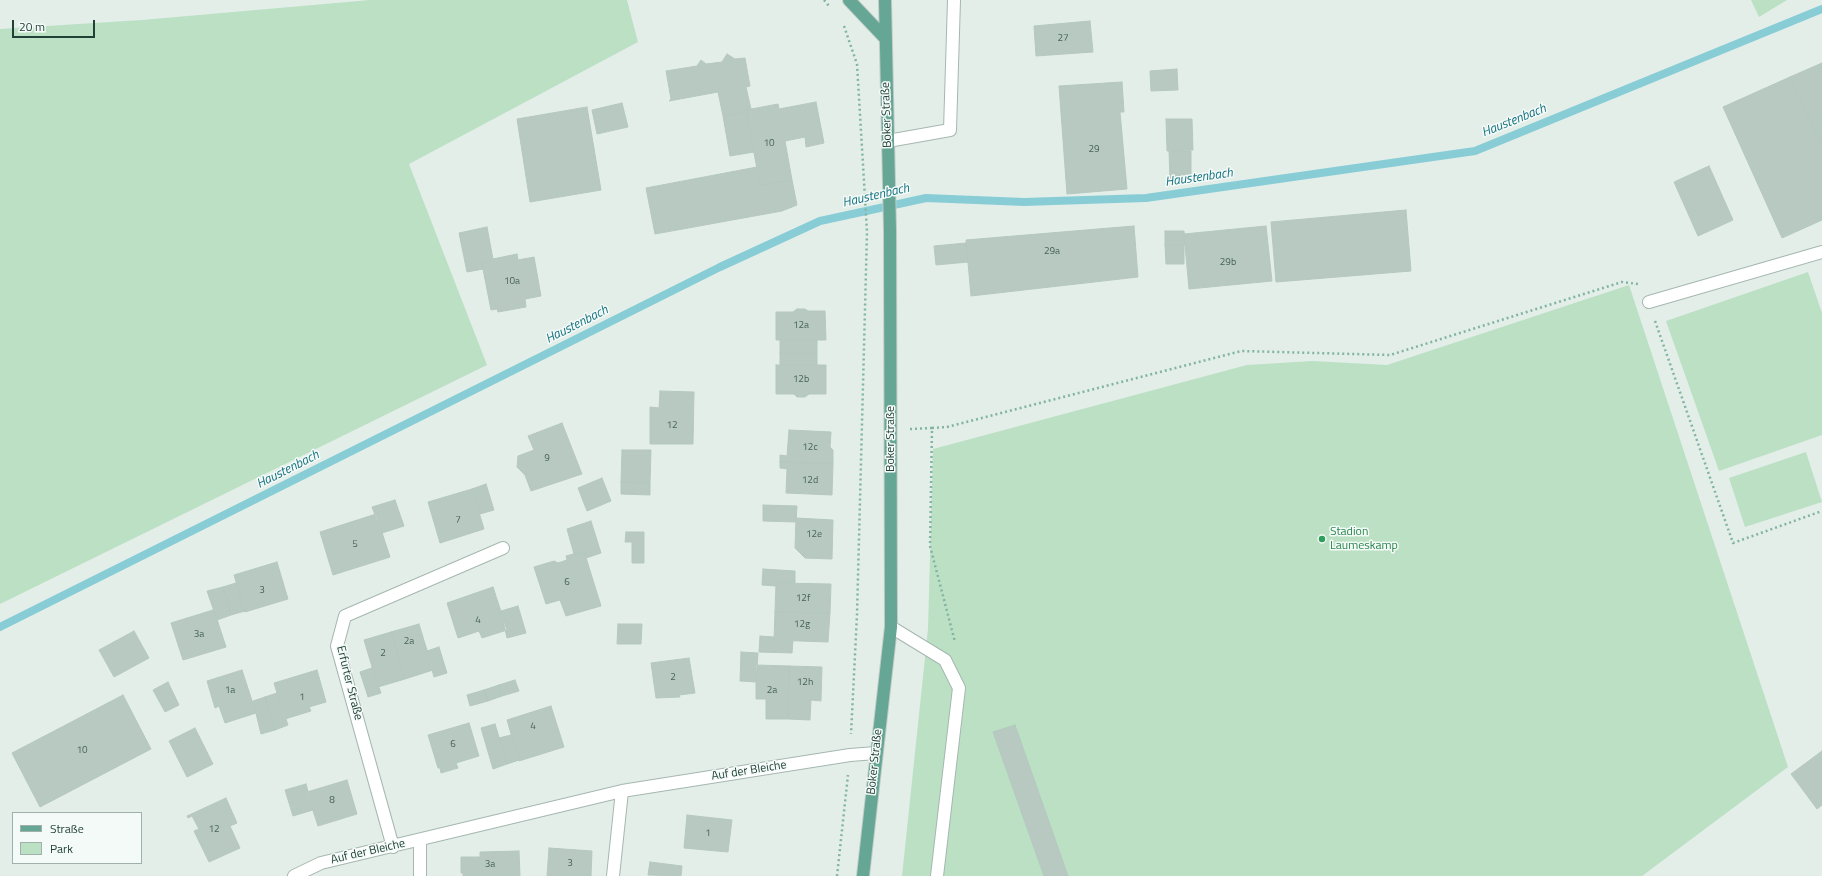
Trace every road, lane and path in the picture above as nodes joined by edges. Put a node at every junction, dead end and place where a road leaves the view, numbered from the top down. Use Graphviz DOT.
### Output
graph roads {
  1 [pos="824,0"];
  2 [pos="849,0"];
  3 [pos="885,0"];
  4 [pos="954,0"];
  5 [pos="833,11"];
  6 [pos="842,22"];
  7 [pos="885,38"];
  8 [pos="888,141"];
  9 [pos="1822,252"];
  10 [pos="1643,285"];
  11 [pos="1649,302"];
  12 [pos="1653,315"];
  13 [pos="932,428"];
  14 [pos="890,430"];
  15 [pos="1822,511"];
  16 [pos="502,548"];
  17 [pos="891,627"];
  18 [pos="945,660"];
  19 [pos="876,752"];
  20 [pos="850,755"];
  21 [pos="622,791"];
  22 [pos="420,840"];
  23 [pos="393,847"];
  24 [pos="294,876"];
  25 [pos="420,876"];
  26 [pos="613,876"];
  27 [pos="837,876"];
  28 [pos="863,876"];
  29 [pos="937,876"];
  1 -- 5 [label="path"];
  2 -- 7 [label="main road"];
  3 -- 7 [label="main road, Boker Straße"];
  4 -- 8 [label="street"];
  6 -- 20 [label="path"];
  7 -- 8 [label="main road, Boker Straße"];
  8 -- 14 [label="main road, Boker Straße"];
  9 -- 11 [label="street"];
  10 -- 13 [label="path"];
  12 -- 15 [label="path"];
  13 -- 14 [label="path"];
  13 -- 18 [label="path"];
  14 -- 17 [label="main road, Boker Straße"];
  16 -- 23 [label="street, Erfurter Straße"];
  17 -- 18 [label="street"];
  17 -- 19 [label="main road, Boker Straße"];
  18 -- 29 [label="street"];
  19 -- 20 [label="street, Auf der Bleiche"];
  19 -- 28 [label="main road, Boker Straße"];
  20 -- 21 [label="street, Auf der Bleiche"];
  20 -- 27 [label="path"];
  21 -- 22 [label="street, Auf der Bleiche"];
  21 -- 26 [label="street"];
  22 -- 23 [label="street, Auf der Bleiche"];
  22 -- 25 [label="street, Auf der Bleiche"];
  23 -- 24 [label="street, Auf der Bleiche"];
}
